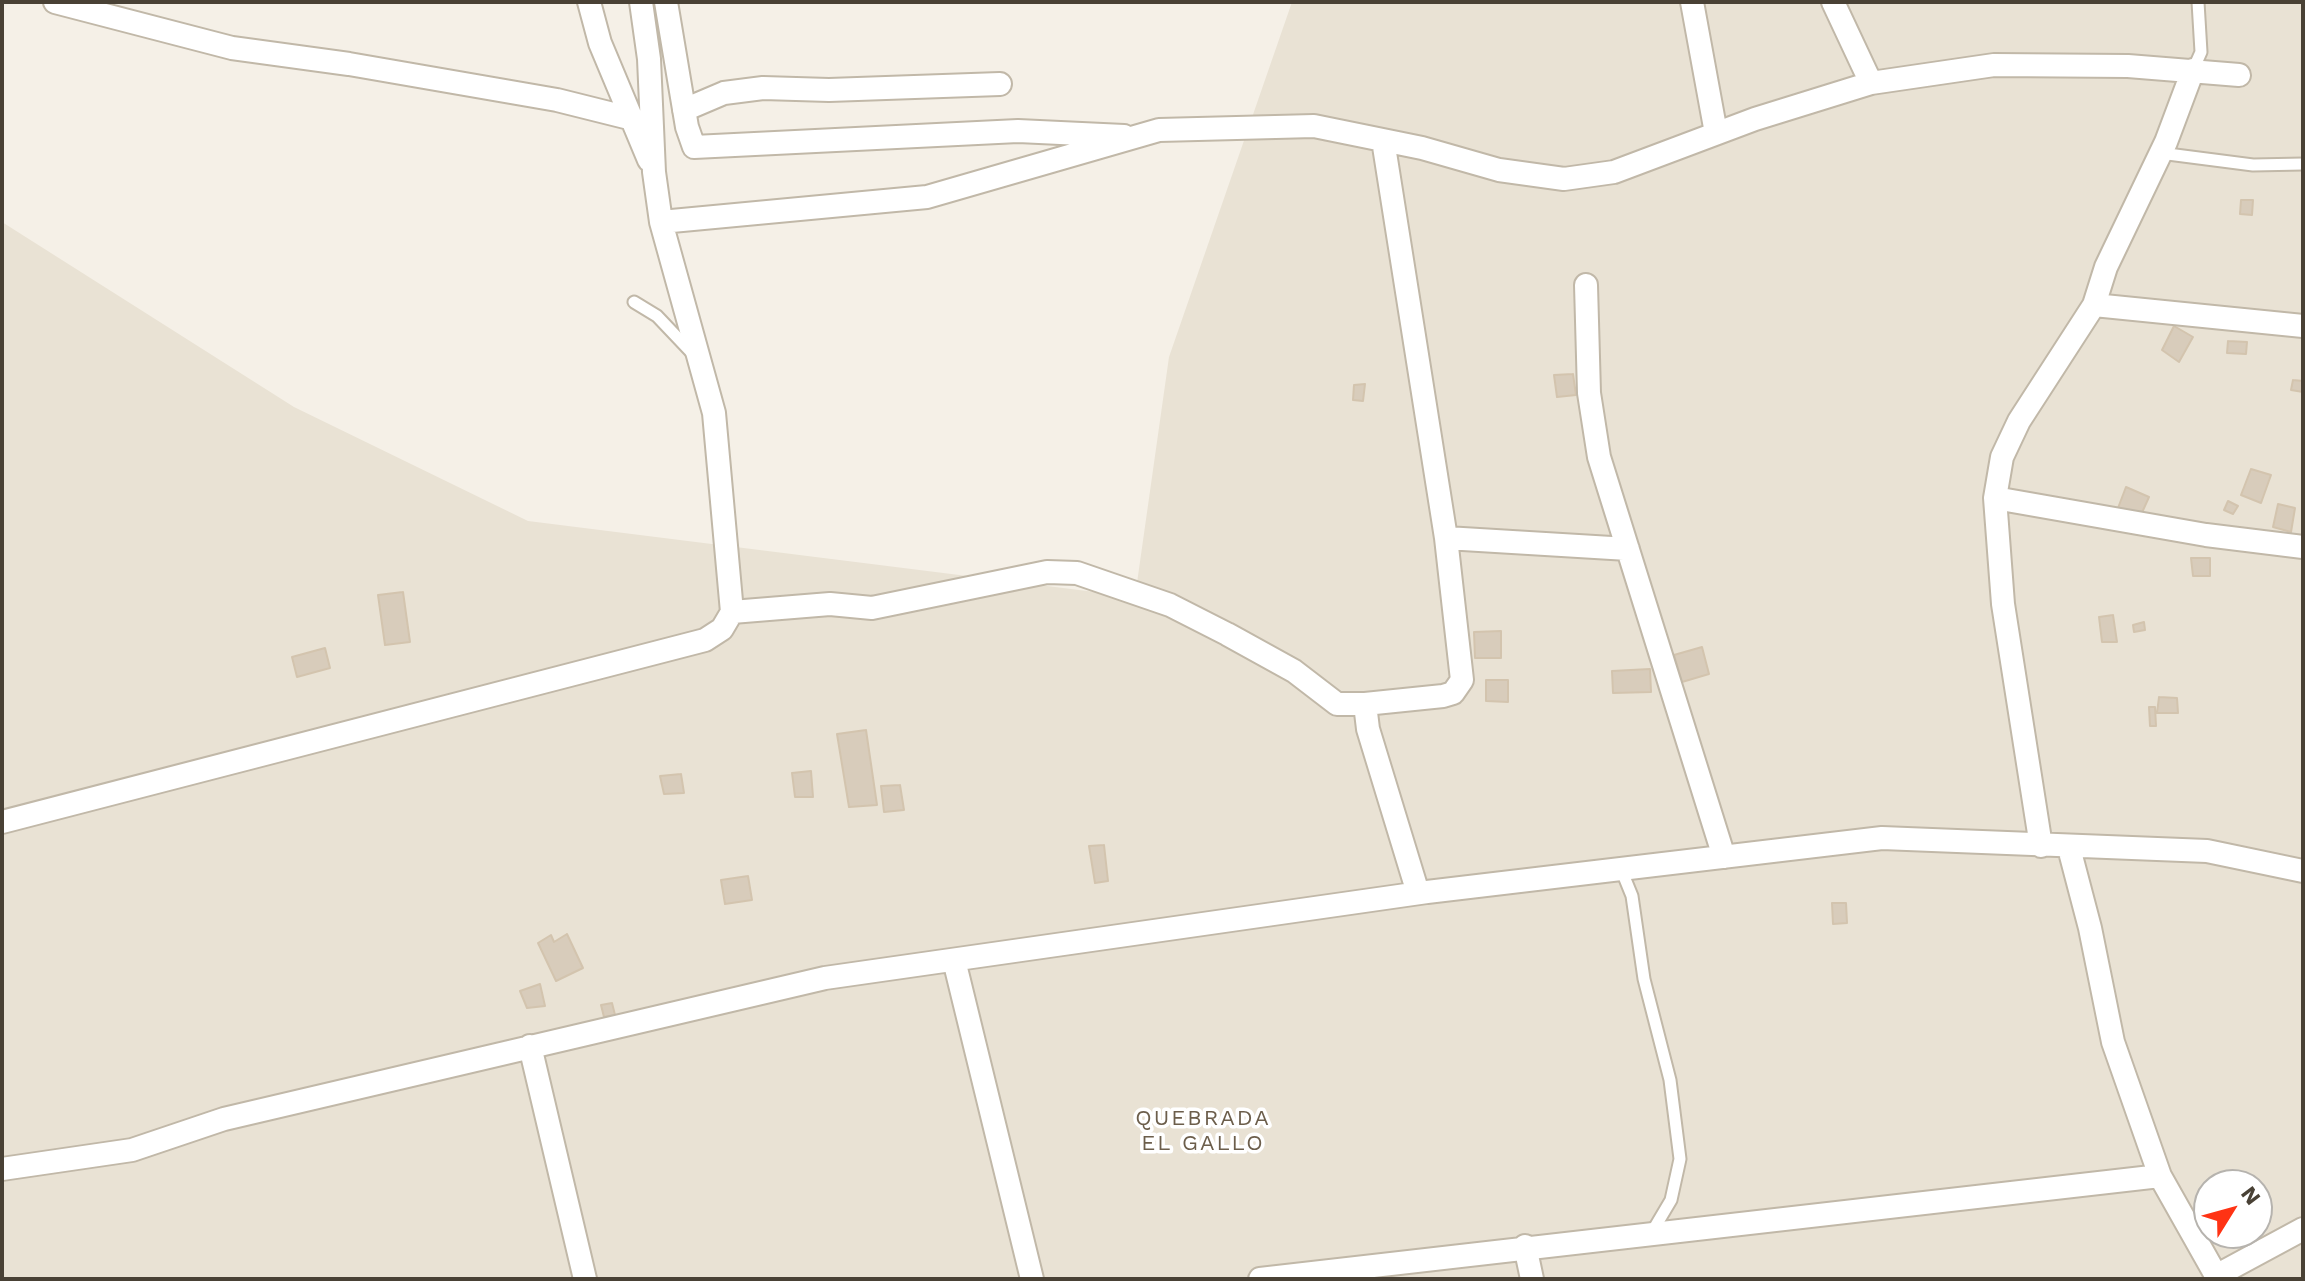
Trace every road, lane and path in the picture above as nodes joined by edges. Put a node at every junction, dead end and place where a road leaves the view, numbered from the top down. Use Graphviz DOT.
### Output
graph roads {
  1 [pos="55,2"];
  2 [pos="589,2"];
  3 [pos="641,2"];
  4 [pos="666,2"];
  5 [pos="1692,2"];
  6 [pos="1833,2"];
  7 [pos="2198,2"];
  8 [pos="2193,70"];
  9 [pos="2239,75"];
  10 [pos="1871,83"];
  11 [pos="1000,84"];
  12 [pos="629,118"];
  13 [pos="685,118"];
  14 [pos="1716,133"];
  15 [pos="1133,138"];
  16 [pos="1383,140"];
  17 [pos="653,145"];
  18 [pos="2160,153"];
  19 [pos="2303,164"];
  20 [pos="654,172"];
  21 [pos="661,222"];
  22 [pos="1586,285"];
  23 [pos="634,302"];
  24 [pos="2094,305"];
  25 [pos="2303,326"];
  26 [pos="697,358"];
  27 [pos="1995,498"];
  28 [pos="1446,538"];
  29 [pos="2303,547"];
  30 [pos="1628,549"];
  31 [pos="732,612"];
  32 [pos="1365,704"];
  33 [pos="2,822"];
  34 [pos="2041,846"];
  35 [pos="2069,848"];
  36 [pos="1724,857"];
  37 [pos="1621,869"];
  38 [pos="2303,871"];
  39 [pos="1418,893"];
  40 [pos="954,960"];
  41 [pos="530,1046"];
  42 [pos="2,1169"];
  43 [pos="2160,1176"];
  44 [pos="2303,1229"];
  45 [pos="1652,1232"];
  46 [pos="1525,1246"];
  47 [pos="2217,1277"];
  48 [pos="585,1279"];
  49 [pos="1032,1279"];
  50 [pos="1260,1279"];
  51 [pos="1532,1279"];
  1 -- 12 [label="street"];
  2 -- 12 [label="street"];
  3 -- 17 [label="street"];
  4 -- 13 [label="street"];
  5 -- 14 [label="street"];
  6 -- 10 [label="street"];
  7 -- 8 [label="lane"];
  8 -- 9 [label="street"];
  8 -- 10 [label="street"];
  8 -- 18 [label="street"];
  10 -- 14 [label="street"];
  11 -- 13 [label="street"];
  12 -- 20 [label="street"];
  13 -- 15 [label="street"];
  13 -- 17 [label="street"];
  14 -- 16 [label="street"];
  15 -- 16 [label="street"];
  15 -- 21 [label="street"];
  16 -- 28 [label="street"];
  17 -- 20 [label="street"];
  18 -- 19 [label="lane"];
  18 -- 24 [label="street"];
  20 -- 21 [label="street"];
  21 -- 26 [label="street"];
  22 -- 30 [label="street"];
  23 -- 26 [label="lane"];
  24 -- 25 [label="street"];
  24 -- 27 [label="street"];
  26 -- 31 [label="street"];
  27 -- 29 [label="street"];
  27 -- 34 [label="street"];
  28 -- 30 [label="street"];
  28 -- 32 [label="street"];
  30 -- 36 [label="street"];
  31 -- 32 [label="street"];
  31 -- 33 [label="street"];
  32 -- 39 [label="street"];
  34 -- 35 [label="street"];
  34 -- 36 [label="street"];
  35 -- 38 [label="street"];
  35 -- 43 [label="street"];
  36 -- 37 [label="street"];
  37 -- 39 [label="street"];
  37 -- 45 [label="lane"];
  39 -- 40 [label="street"];
  40 -- 41 [label="street"];
  40 -- 49 [label="street"];
  41 -- 42 [label="street"];
  41 -- 48 [label="street"];
  43 -- 45 [label="street"];
  43 -- 47 [label="street"];
  44 -- 47 [label="street"];
  45 -- 46 [label="street"];
  46 -- 50 [label="street"];
  46 -- 51 [label="street"];
}
